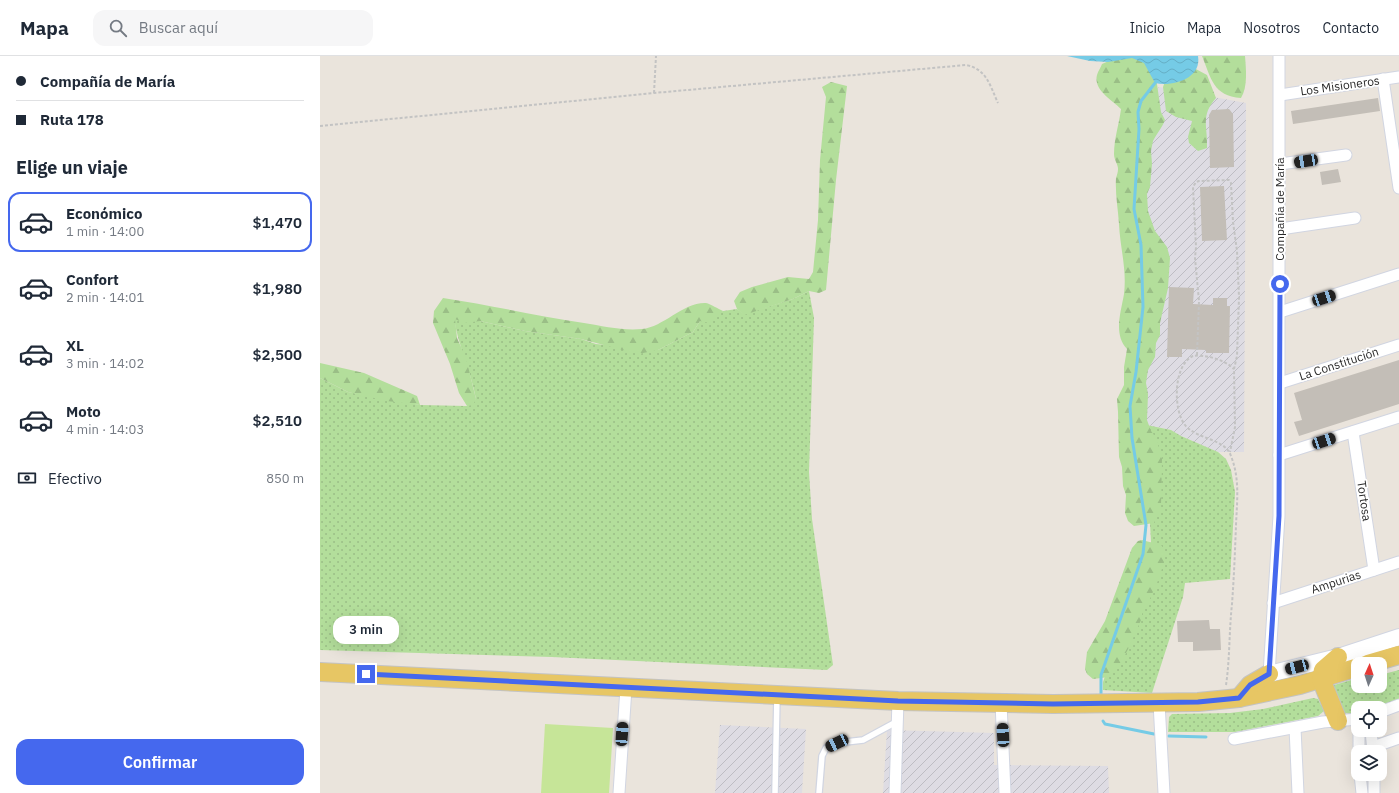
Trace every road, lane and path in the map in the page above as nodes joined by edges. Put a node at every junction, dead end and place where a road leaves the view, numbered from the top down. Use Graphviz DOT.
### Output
graph roads {
  1 [pos="656,56"];
  2 [pos="1279,56"];
  3 [pos="1399,77"];
  4 [pos="1383,79"];
  5 [pos="654,93"];
  6 [pos="1280,95"];
  7 [pos="998,103"];
  8 [pos="320,126"];
  9 [pos="1346,155"];
  10 [pos="1280,164"];
  11 [pos="1399,188"];
  12 [pos="1355,218"];
  13 [pos="1280,229"];
  14 [pos="1399,274"];
  15 [pos="1280,312"];
  16 [pos="1399,345"];
  17 [pos="1197,355"];
  18 [pos="1234,369"];
  19 [pos="1280,383"];
  20 [pos="1399,417"];
  21 [pos="1353,432"];
  22 [pos="1230,452"];
  23 [pos="1279,456"];
  24 [pos="1399,562"];
  25 [pos="1374,570"];
  26 [pos="1273,602"];
  27 [pos="1399,637"];
  28 [pos="1399,654"];
  29 [pos="1338,657"];
  30 [pos="1387,658"];
  31 [pos="1351,669"];
  32 [pos="320,672"];
  33 [pos="1269,674"];
  34 [pos="1322,679"];
  35 [pos="626,688"];
  36 [pos="777,696"];
  37 [pos="1232,699"];
  38 [pos="898,701"];
  39 [pos="1001,703"];
  40 [pos="1159,703"];
  41 [pos="1399,705"];
  42 [pos="1387,709"];
  43 [pos="1351,720"];
  44 [pos="898,721"];
  45 [pos="1338,721"];
  46 [pos="1295,728"];
  47 [pos="1399,738"];
  48 [pos="1234,739"];
  49 [pos="1382,745"];
  50 [pos="1361,781"];
  51 [pos="1374,781"];
  52 [pos="618,793"];
  53 [pos="775,793"];
  54 [pos="820,793"];
  55 [pos="894,793"];
  56 [pos="1005,793"];
  57 [pos="1164,793"];
  58 [pos="1298,793"];
  59 [pos="1362,793"];
  60 [pos="1374,793"];
  1 -- 5 [label="path"];
  2 -- 6 [label="street, Compañía de María"];
  3 -- 4 [label="street, Los Misioneros"];
  4 -- 6 [label="street, Los Misioneros"];
  4 -- 11 [label="street"];
  5 -- 7 [label="path"];
  5 -- 8 [label="path"];
  6 -- 10 [label="street, Compañía de María"];
  9 -- 10 [label="street"];
  10 -- 13 [label="street, Compañía de María"];
  12 -- 13 [label="street"];
  13 -- 15 [label="street, Compañía de María"];
  14 -- 15 [label="street"];
  15 -- 19 [label="street, Compañía de María"];
  16 -- 19 [label="street, La Constitución"];
  17 -- 18 [label="path"];
  17 -- 18 [label="path"];
  17 -- 22 [label="path"];
  18 -- 22 [label="path"];
  19 -- 23 [label="street, Compañía de María"];
  20 -- 21 [label="street"];
  21 -- 23 [label="street"];
  21 -- 25 [label="street, Tortosa"];
  22 -- 37 [label="path"];
  23 -- 26 [label="street, Compañía de María"];
  24 -- 25 [label="street, Ampurias"];
  25 -- 26 [label="street, Ampurias"];
  26 -- 33 [label="street, Compañía de María"];
  27 -- 29 [label="street"];
  28 -- 30 [label="main road"];
  29 -- 33 [label="street"];
  29 -- 34 [label="main road"];
  31 -- 34 [label="main road"];
  32 -- 35 [label="main road"];
  33 -- 37 [label="main road"];
  34 -- 37 [label="main road"];
  34 -- 45 [label="main road"];
  35 -- 36 [label="main road"];
  35 -- 52 [label="street"];
  36 -- 38 [label="main road"];
  36 -- 53 [label="lane"];
  37 -- 40 [label="main road"];
  38 -- 39 [label="main road"];
  38 -- 44 [label="street"];
  39 -- 40 [label="main road"];
  39 -- 56 [label="street"];
  40 -- 57 [label="street"];
  41 -- 42 [label="street"];
  43 -- 45 [label="street"];
  44 -- 54 [label="lane"];
  44 -- 55 [label="street"];
  45 -- 46 [label="street"];
  46 -- 48 [label="street"];
  46 -- 58 [label="street"];
  47 -- 49 [label="street"];
  50 -- 59 [label="street"];
  51 -- 60 [label="street"];
}
